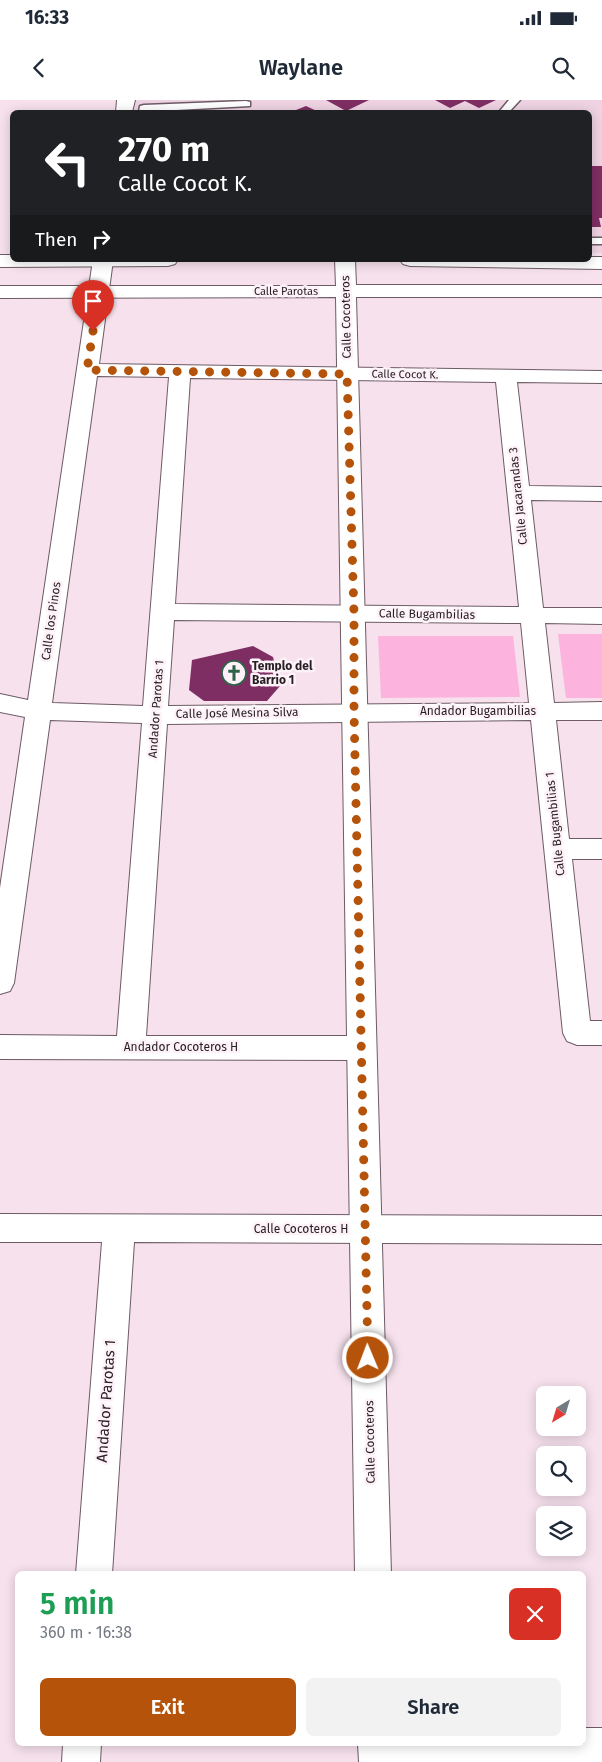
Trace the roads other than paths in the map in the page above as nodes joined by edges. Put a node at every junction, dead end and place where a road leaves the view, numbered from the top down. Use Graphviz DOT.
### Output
graph roads {
  1 [pos="515,100"];
  2 [pos="246,104"];
  3 [pos="144,110"];
  4 [pos="506,110"];
  5 [pos="103,262"];
  6 [pos="345,262"];
  7 [pos="564,262"];
  8 [pos="597,264"];
  9 [pos="346,291"];
  10 [pos="602,291"];
  11 [pos="0,292"];
  12 [pos="99,292"];
  13 [pos="87,370"];
  14 [pos="180,371"];
  15 [pos="347,374"];
  16 [pos="506,376"];
  17 [pos="602,377"];
  18 [pos="518,493"];
  19 [pos="602,494"];
  20 [pos="163,612"];
  21 [pos="354,614"];
  22 [pos="531,615"];
  23 [pos="602,616"];
  24 [pos="0,703"];
  25 [pos="39,711"];
  26 [pos="354,711"];
  27 [pos="542,711"];
  28 [pos="602,711"];
  29 [pos="155,714"];
  30 [pos="557,849"];
  31 [pos="602,849"];
  32 [pos="0,983"];
  33 [pos="590,1033"];
  34 [pos="0,1047"];
  35 [pos="131,1047"];
  36 [pos="362,1048"];
  37 [pos="0,1228"];
  38 [pos="119,1228"];
  39 [pos="366,1229"];
  40 [pos="602,1230"];
  41 [pos="94,1571"];
  42 [pos="373,1571"];
  43 [pos="82,1746"];
  44 [pos="602,1747"];
  45 [pos="377,1751"];
  46 [pos="81,1762"];
  1 -- 4 [label="lane"];
  2 -- 3 [label="lane"];
  5 -- 12 [label="street, Calle los Pinos"];
  6 -- 9 [label="street, Calle Cocoteros"];
  7 -- 8 [label="street"];
  9 -- 10 [label="street, Calle Parotas"];
  9 -- 12 [label="street, Calle Parotas"];
  9 -- 15 [label="street, Calle Cocoteros"];
  11 -- 12 [label="street, Calle Parotas"];
  12 -- 13 [label="street, Calle los Pinos"];
  13 -- 14 [label="street, Calle Cocot K."];
  13 -- 25 [label="street, Calle los Pinos"];
  14 -- 15 [label="street, Calle Cocot K."];
  14 -- 20 [label="street, Andador Parotas 1"];
  15 -- 16 [label="street, Calle Cocot K."];
  15 -- 21 [label="street, Calle Cocoteros"];
  16 -- 17 [label="street, Calle Cocot K."];
  16 -- 18 [label="street, Calle Jacarandas 3"];
  18 -- 19 [label="street"];
  18 -- 22 [label="street, Calle Jacarandas 3"];
  20 -- 21 [label="street, Calle Bugambilias"];
  20 -- 29 [label="street, Andador Parotas 1"];
  21 -- 22 [label="street, Calle Bugambilias"];
  21 -- 26 [label="street, Calle Cocoteros"];
  22 -- 23 [label="street, Calle Bugambilias"];
  22 -- 27 [label="street, Calle Bugambilias 1"];
  24 -- 25 [label="street, Calle José Mesina Silva"];
  25 -- 29 [label="street, Calle José Mesina Silva"];
  25 -- 32 [label="street, Calle los Pinos"];
  26 -- 27 [label="street, Andador Bugambilias"];
  26 -- 29 [label="street, Calle José Mesina Silva"];
  26 -- 36 [label="street, Calle Cocoteros"];
  27 -- 28 [label="street, Andador Bugambilias"];
  27 -- 30 [label="street, Calle Bugambilias 1"];
  29 -- 35 [label="street, Andador Parotas 1"];
  30 -- 31 [label="street"];
  30 -- 33 [label="street, Calle Bugambilias 1"];
  34 -- 35 [label="street, Andador Cocoteros H"];
  35 -- 36 [label="street, Andador Cocoteros H"];
  36 -- 39 [label="street, Calle Cocoteros"];
  37 -- 38 [label="street, Calle Cocoteros H"];
  38 -- 39 [label="street, Calle Cocoteros H"];
  38 -- 41 [label="street, Andador Parotas 1"];
  39 -- 40 [label="street, Calle Cocoteros H"];
  39 -- 42 [label="street, Calle Cocoteros"];
  43 -- 46 [label="street"];
  44 -- 45 [label="street"];
}
